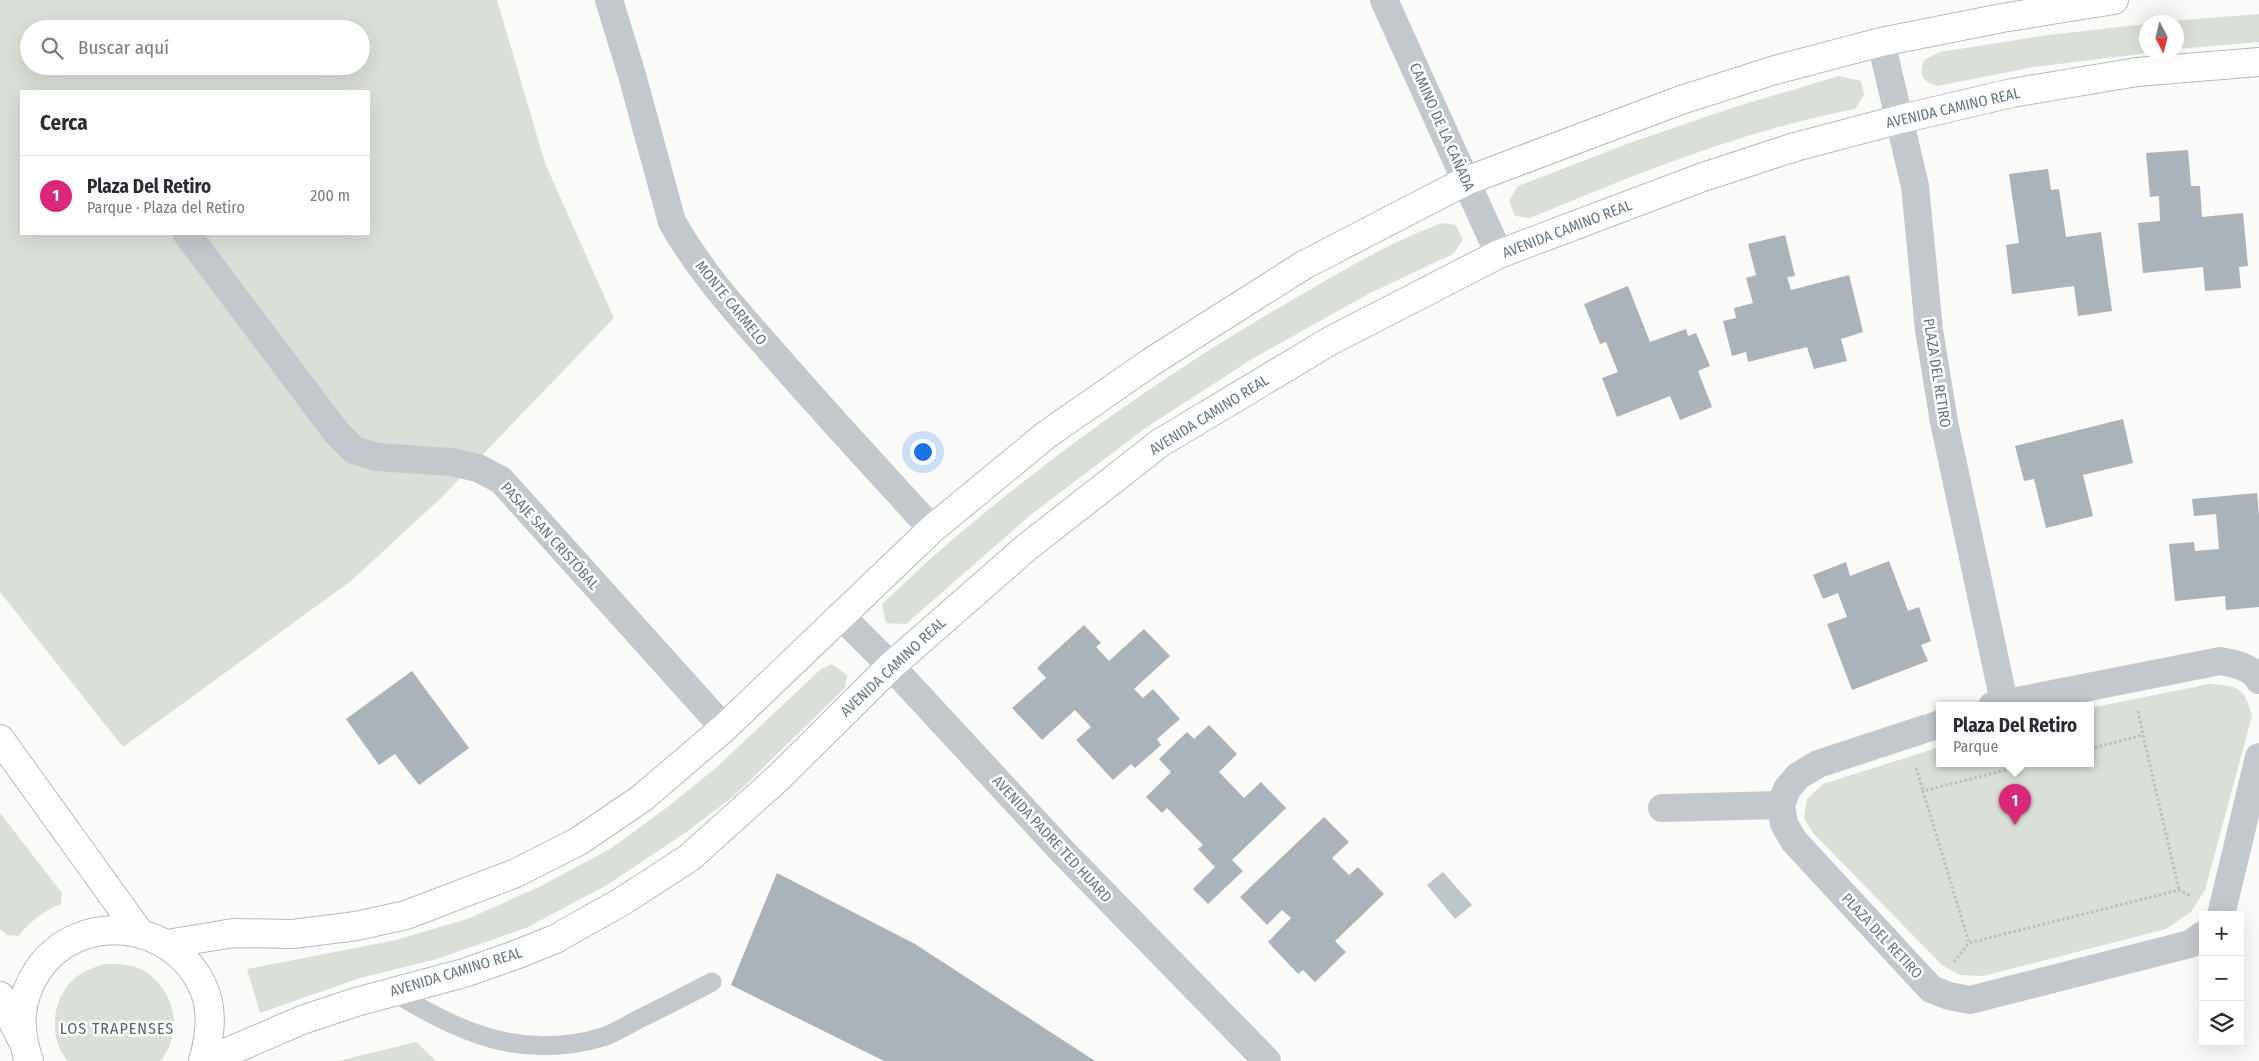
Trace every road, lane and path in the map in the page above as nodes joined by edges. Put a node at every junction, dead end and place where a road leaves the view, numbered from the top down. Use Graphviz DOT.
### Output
graph roads {
  1 [pos="609,0"];
  2 [pos="1384,0"];
  3 [pos="2114,0"];
  4 [pos="1881,42"];
  5 [pos="2259,62"];
  6 [pos="1901,118"];
  7 [pos="1466,181"];
  8 [pos="189,235"];
  9 [pos="1499,254"];
  10 [pos="932,529"];
  11 [pos="840,615"];
  12 [pos="891,666"];
  13 [pos="2258,676"];
  14 [pos="1998,702"];
  15 [pos="2009,702"];
  16 [pos="1936,725"];
  17 [pos="724,728"];
  18 [pos="0,739"];
  19 [pos="2094,748"];
  20 [pos="2259,757"];
  21 [pos="2018,767"];
  22 [pos="1781,805"];
  23 [pos="1662,808"];
  24 [pos="2222,911"];
  25 [pos="140,932"];
  26 [pos="2199,938"];
  27 [pos="167,944"];
  28 [pos="712,982"];
  29 [pos="392,991"];
  30 [pos="0,996"];
  31 [pos="25,1050"];
  32 [pos="203,1061"];
  33 [pos="207,1061"];
  34 [pos="1267,1061"];
  1 -- 10 [label="street, MONTE CARMELO"];
  2 -- 7 [label="street, CAMINO DE LA CAÑADA"];
  3 -- 4 [label="main road"];
  4 -- 6 [label="street, PLAZA DEL RETIRO"];
  4 -- 7 [label="main road"];
  5 -- 6 [label="main road, AVENIDA CAMINO REAL"];
  6 -- 9 [label="main road, AVENIDA CAMINO REAL"];
  6 -- 14 [label="street, PLAZA DEL RETIRO"];
  7 -- 9 [label="street, CAMINO DE LA CAÑADA"];
  7 -- 10 [label="main road"];
  8 -- 17 [label="street, PASAJE SAN CRISTÓBAL"];
  9 -- 12 [label="main road, AVENIDA CAMINO REAL"];
  10 -- 11 [label="main road"];
  11 -- 12 [label="street, AVENIDA PADRE TED HUARD"];
  11 -- 17 [label="main road"];
  12 -- 29 [label="main road, AVENIDA CAMINO REAL"];
  12 -- 34 [label="street, AVENIDA PADRE TED HUARD"];
  13 -- 15 [label="street, PLAZA DEL RETIRO"];
  16 -- 22 [label="street"];
  17 -- 27 [label="main road"];
  18 -- 25 [label="main road"];
  19 -- 21 [label="path"];
  20 -- 24 [label="street"];
  22 -- 23 [label="street"];
  22 -- 26 [label="street, PLAZA DEL RETIRO"];
  25 -- 27 [label="main road"];
  25 -- 31 [label="main road"];
  27 -- 32 [label="main road"];
  28 -- 29 [label="lane"];
  29 -- 33 [label="main road, AVENIDA CAMINO REAL"];
  30 -- 31 [label="main road"];
}
